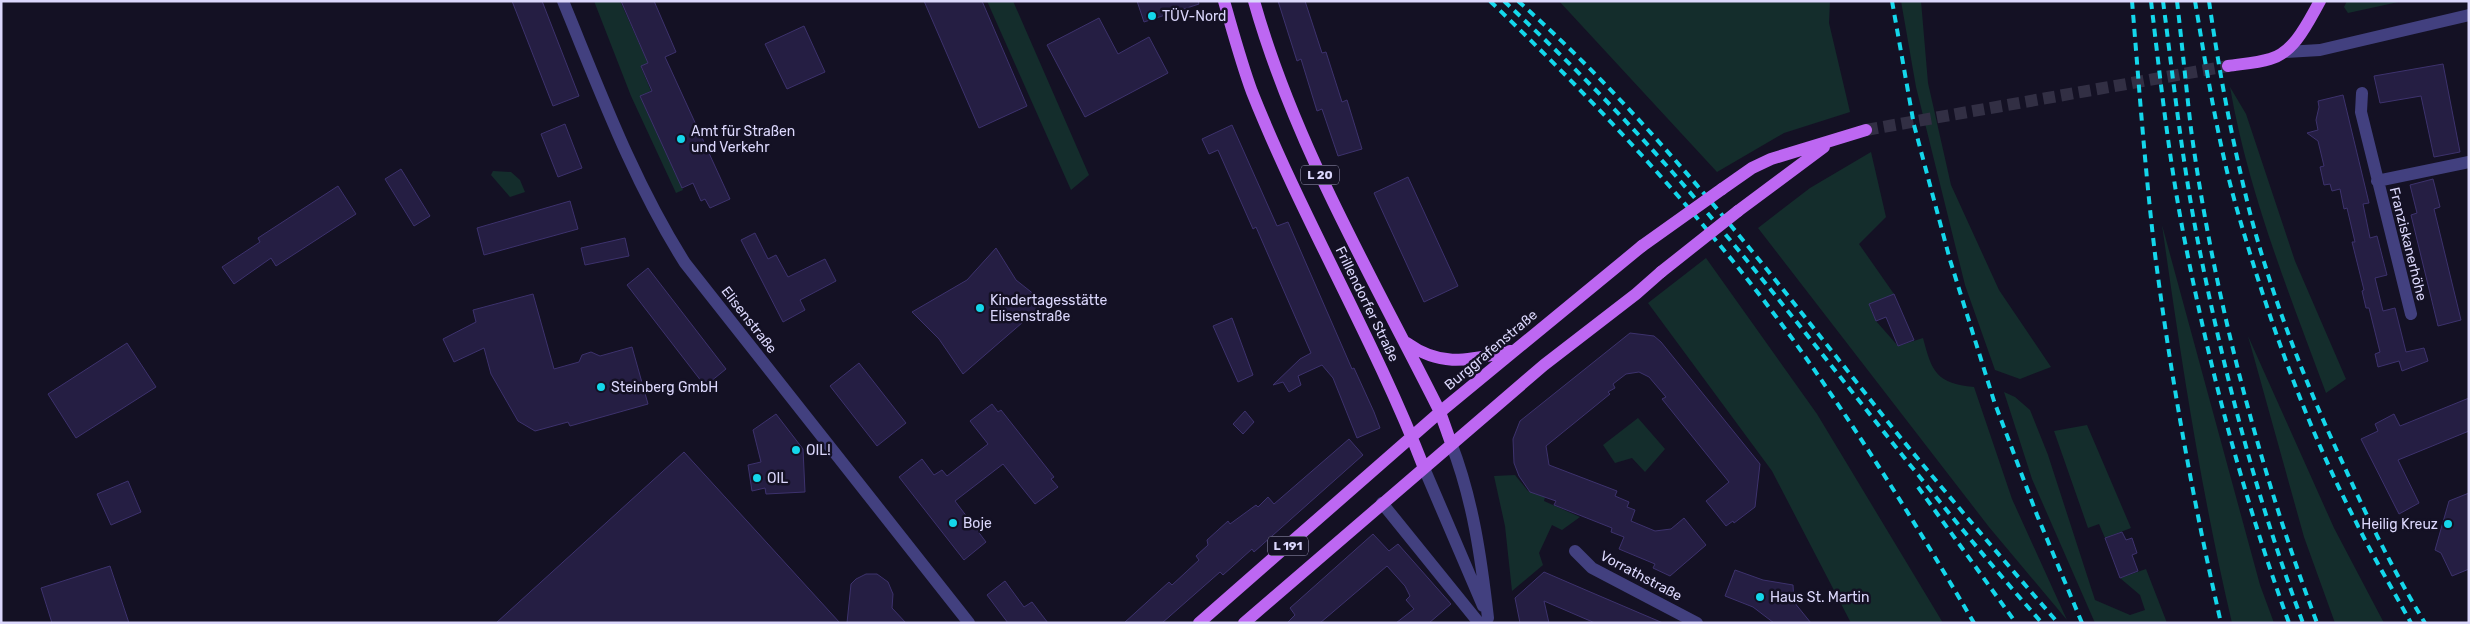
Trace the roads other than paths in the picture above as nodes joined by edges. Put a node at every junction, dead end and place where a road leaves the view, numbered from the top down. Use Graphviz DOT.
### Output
graph roads {
  1 [pos="562,1"];
  2 [pos="1224,1"];
  3 [pos="1254,1"];
  4 [pos="2320,1"];
  5 [pos="2469,15"];
  6 [pos="2285,52"];
  7 [pos="2228,66"];
  8 [pos="2362,93"];
  9 [pos="1866,130"];
  10 [pos="1830,142"];
  11 [pos="2469,162"];
  12 [pos="2377,181"];
  13 [pos="2410,314"];
  14 [pos="1404,342"];
  15 [pos="1514,350"];
  16 [pos="1440,412"];
  17 [pos="1412,436"];
  18 [pos="1451,443"];
  19 [pos="1424,468"];
  20 [pos="1382,503"];
  21 [pos="1575,551"];
  22 [pos="1486,621"];
  23 [pos="969,623"];
  24 [pos="1199,623"];
  25 [pos="1244,623"];
  26 [pos="1697,623"];
  1 -- 23 [label="street, Elisenstraße"];
  2 -- 17 [label="main road, Frillendorfer Straße / L 20"];
  3 -- 14 [label="main road, Frillendorfer Straße / L 20"];
  4 -- 6 [label="main road"];
  5 -- 6 [label="street"];
  6 -- 7 [label="main road"];
  8 -- 12 [label="street, Franziskanerhöhe"];
  9 -- 10 [label="main road, Burggrafenstraße"];
  10 -- 15 [label="main road, Burggrafenstraße, bridge"];
  10 -- 18 [label="main road, Burggrafenstraße, bridge"];
  11 -- 12 [label="street, Franziskanerhöhe"];
  12 -- 13 [label="street, Franziskanerhöhe"];
  14 -- 15 [label="main road"];
  14 -- 16 [label="main road, Frillendorfer Straße / L 20"];
  15 -- 16 [label="main road, Burggrafenstraße"];
  16 -- 17 [label="main road, Burggrafenstraße"];
  16 -- 18 [label="main road, Frillendorfer Straße / L 20"];
  17 -- 19 [label="main road, Frillendorfer Straße / L 20"];
  17 -- 24 [label="main road, Burggrafenstraße / L 191"];
  18 -- 19 [label="main road, Burggrafenstraße"];
  18 -- 22 [label="street, Frillendorfer Straße"];
  19 -- 20 [label="main road, Burggrafenstraße / L 191"];
  19 -- 22 [label="street, Frillendorfer Straße"];
  20 -- 22 [label="street"];
  20 -- 25 [label="main road, Burggrafenstraße / L 191"];
  21 -- 26 [label="street, Vorrathstraße"];
}
